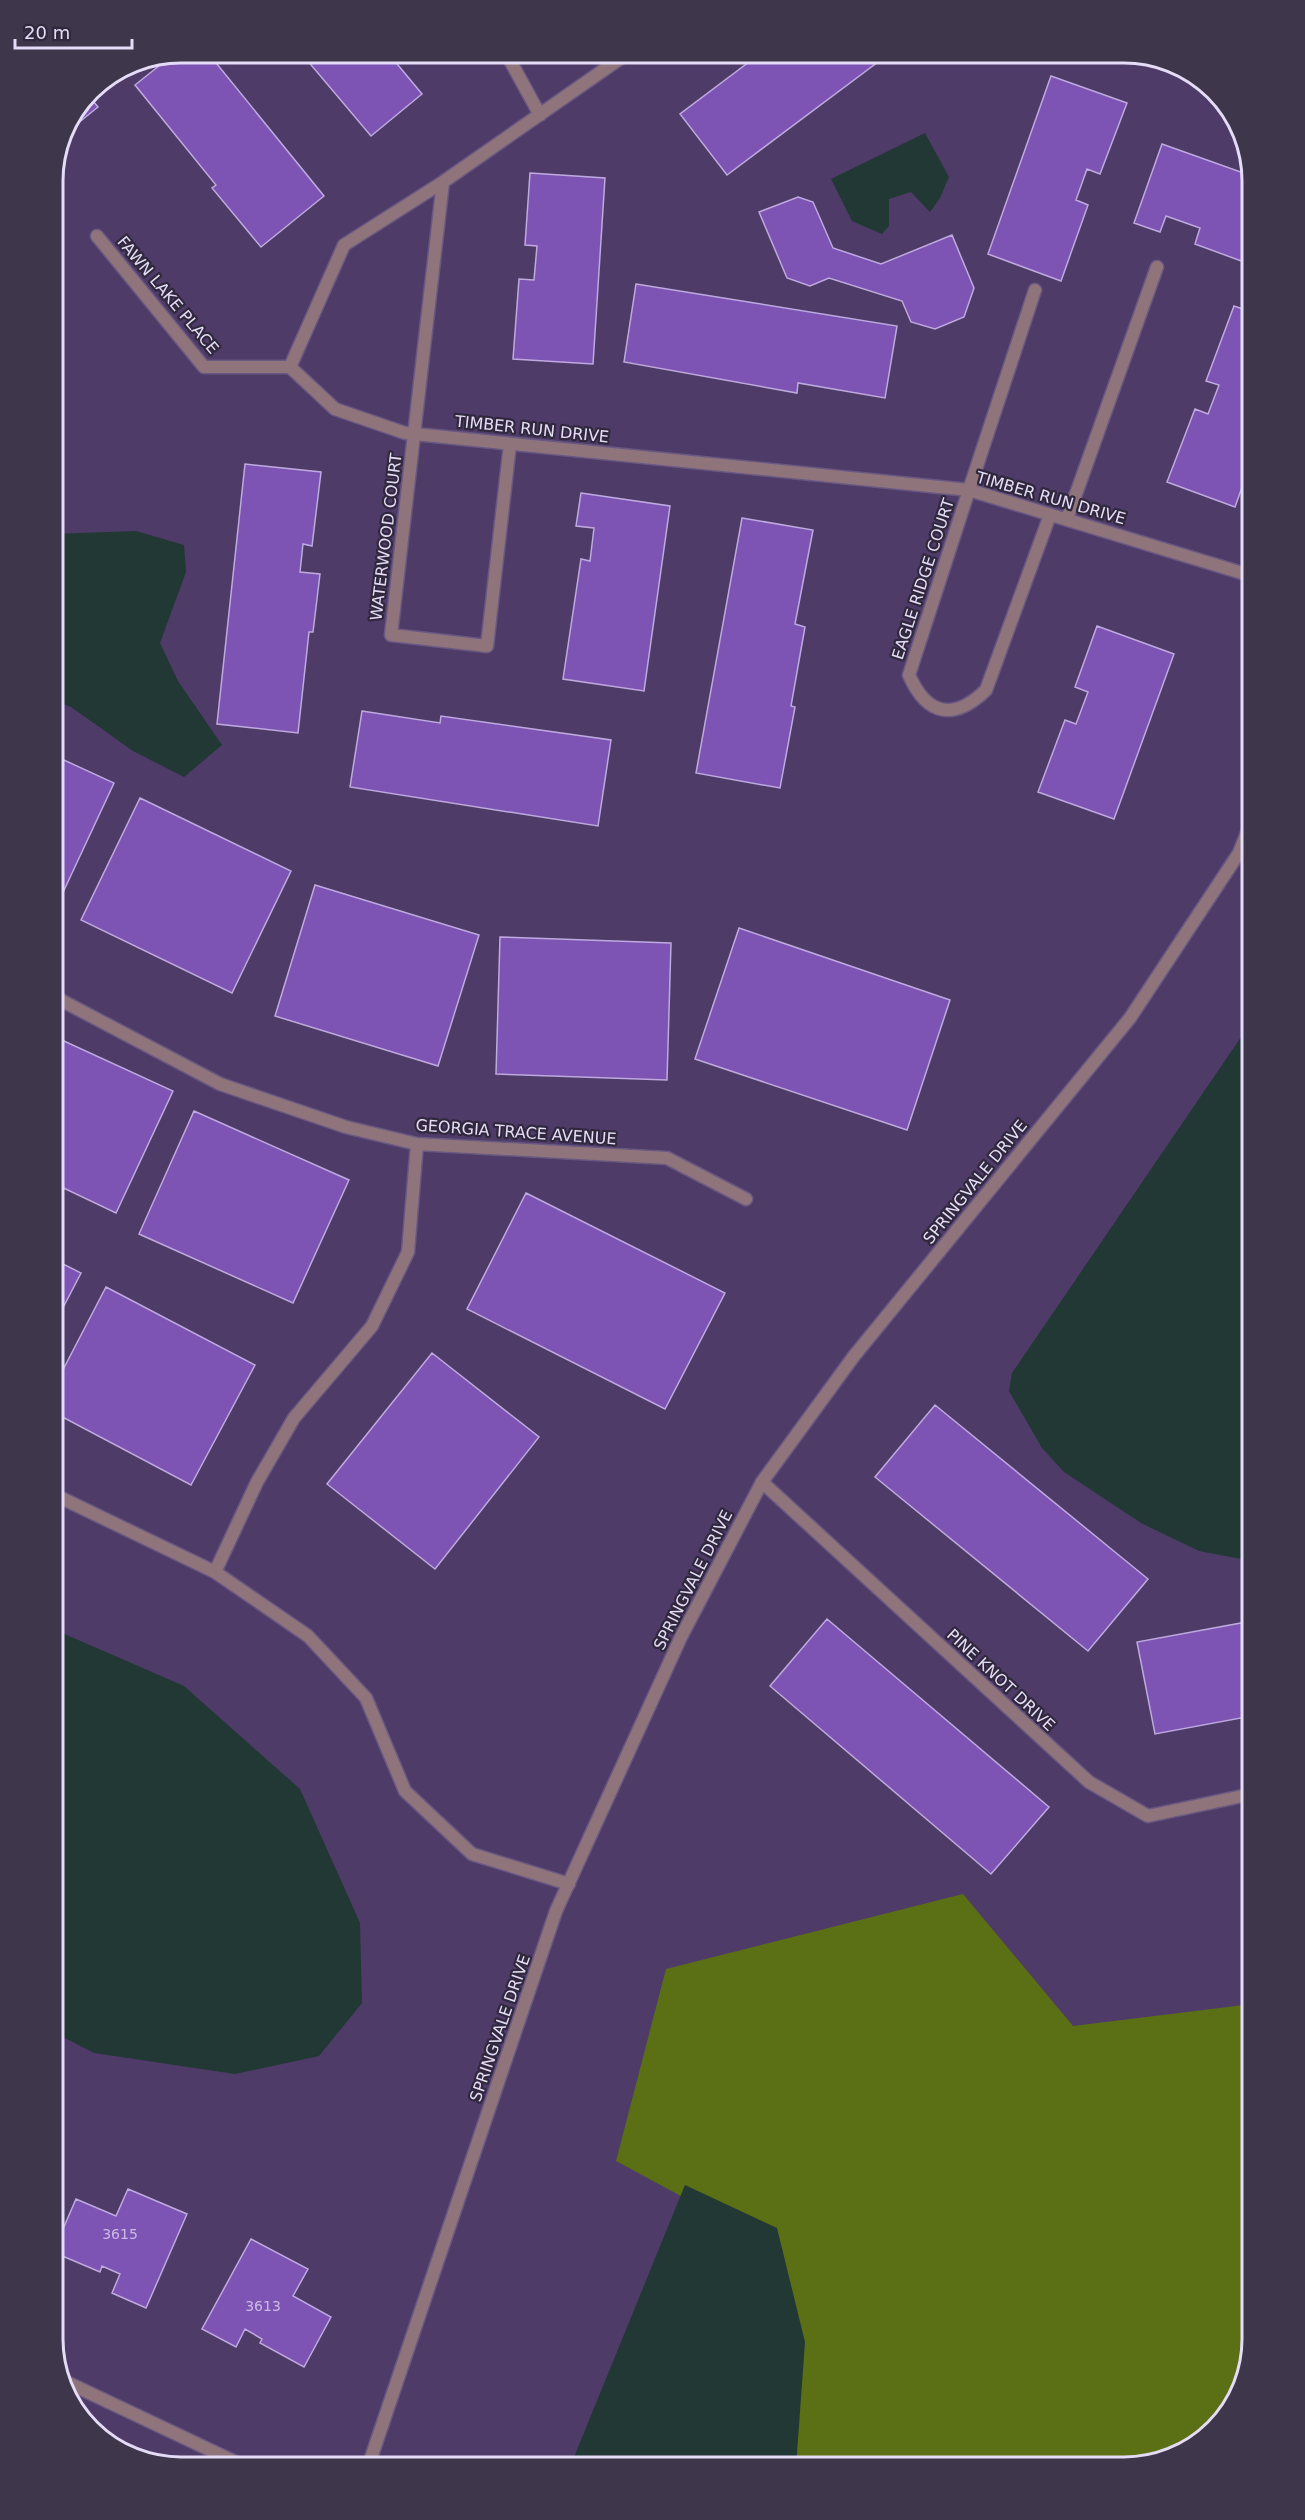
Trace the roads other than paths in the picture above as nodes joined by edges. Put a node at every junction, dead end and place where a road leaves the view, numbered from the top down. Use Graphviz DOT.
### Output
graph roads {
  1 [pos="511,63"];
  2 [pos="614,63"];
  3 [pos="540,115"];
  4 [pos="443,182"];
  5 [pos="97,236"];
  6 [pos="1157,267"];
  7 [pos="1035,290"];
  8 [pos="290,367"];
  9 [pos="414,434"];
  10 [pos="510,444"];
  11 [pos="969,490"];
  12 [pos="1050,515"];
  13 [pos="1067,519"];
  14 [pos="1242,573"];
  15 [pos="1242,845"];
  16 [pos="63,1001"];
  17 [pos="417,1144"];
  18 [pos="746,1199"];
  19 [pos="762,1482"];
  20 [pos="63,1499"];
  21 [pos="215,1572"];
  22 [pos="1242,1796"];
  23 [pos="569,1884"];
  24 [pos="76,2392"];
  25 [pos="223,2457"];
  26 [pos="371,2457"];
  1 -- 3 [label="street"];
  2 -- 3 [label="street"];
  3 -- 4 [label="street"];
  4 -- 8 [label="street"];
  4 -- 9 [label="street, WATERWOOD COURT"];
  5 -- 8 [label="street, FAWN LAKE PLACE"];
  6 -- 13 [label="street"];
  7 -- 11 [label="street, EAGLE RIDGE COURT"];
  8 -- 9 [label="street, TIMBER RUN DRIVE"];
  9 -- 10 [label="street, TIMBER RUN DRIVE"];
  9 -- 10 [label="street, WATERWOOD COURT"];
  10 -- 11 [label="street, TIMBER RUN DRIVE"];
  11 -- 12 [label="street, TIMBER RUN DRIVE"];
  11 -- 12 [label="street, EAGLE RIDGE COURT"];
  12 -- 13 [label="street, TIMBER RUN DRIVE"];
  13 -- 14 [label="street, TIMBER RUN DRIVE"];
  15 -- 19 [label="street, SPRINGVALE DRIVE"];
  16 -- 17 [label="street, GEORGIA TRACE AVENUE"];
  17 -- 18 [label="street, GEORGIA TRACE AVENUE"];
  17 -- 21 [label="street"];
  19 -- 22 [label="street, PINE KNOT DRIVE"];
  19 -- 23 [label="street, SPRINGVALE DRIVE"];
  20 -- 21 [label="street"];
  21 -- 23 [label="street"];
  23 -- 26 [label="street, SPRINGVALE DRIVE"];
  24 -- 25 [label="street"];
}
